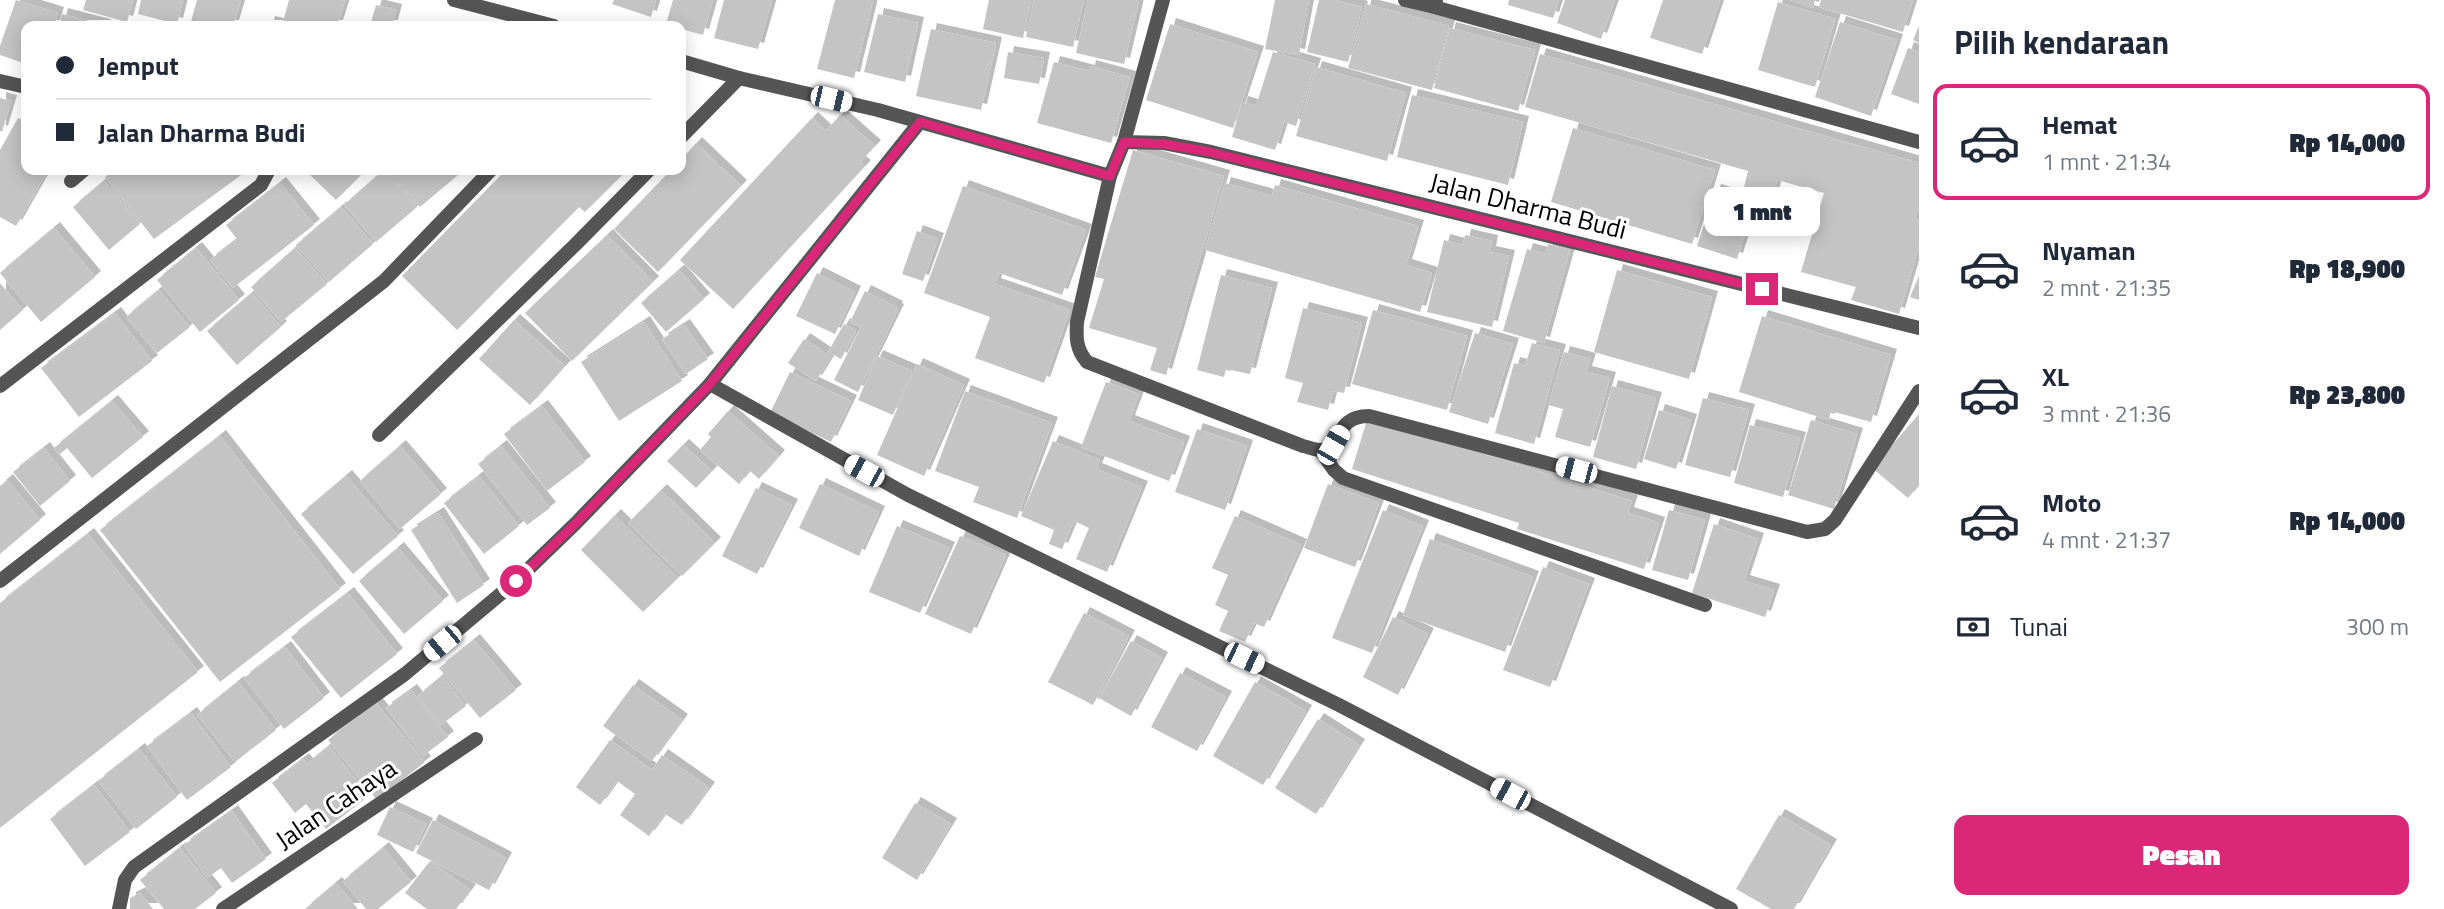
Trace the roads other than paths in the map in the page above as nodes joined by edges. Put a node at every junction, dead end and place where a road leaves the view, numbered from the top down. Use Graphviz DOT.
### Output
graph roads {
  1 [pos="454,0"];
  2 [pos="1163,0"];
  3 [pos="1405,0"];
  4 [pos="1435,4"];
  5 [pos="535,21"];
  6 [pos="686,62"];
  7 [pos="739,78"];
  8 [pos="0,81"];
  9 [pos="21,87"];
  10 [pos="920,122"];
  11 [pos="686,132"];
  12 [pos="1124,142"];
  13 [pos="1919,142"];
  14 [pos="78,175"];
  15 [pos="266,175"];
  16 [pos="486,175"];
  17 [pos="644,175"];
  18 [pos="1110,176"];
  19 [pos="71,181"];
  20 [pos="1919,328"];
  21 [pos="710,384"];
  22 [pos="0,386"];
  23 [pos="1919,391"];
  24 [pos="379,435"];
  25 [pos="1320,450"];
  26 [pos="0,581"];
  27 [pos="1704,606"];
  28 [pos="476,739"];
  29 [pos="119,909"];
  30 [pos="223,909"];
  31 [pos="1731,909"];
  1 -- 5 [label="street"];
  2 -- 12 [label="street"];
  3 -- 4 [label="street"];
  4 -- 13 [label="street"];
  6 -- 7 [label="street"];
  7 -- 10 [label="street"];
  7 -- 11 [label="street"];
  8 -- 9 [label="street"];
  10 -- 18 [label="street"];
  10 -- 21 [label="street"];
  12 -- 18 [label="street"];
  12 -- 20 [label="street, Jalan Dharma Budi"];
  14 -- 19 [label="street"];
  15 -- 22 [label="street"];
  16 -- 26 [label="street"];
  17 -- 24 [label="street"];
  18 -- 25 [label="street"];
  21 -- 29 [label="street"];
  21 -- 31 [label="street"];
  23 -- 25 [label="street"];
  25 -- 27 [label="street"];
  28 -- 30 [label="street, Jalan Cahaya"];
}
